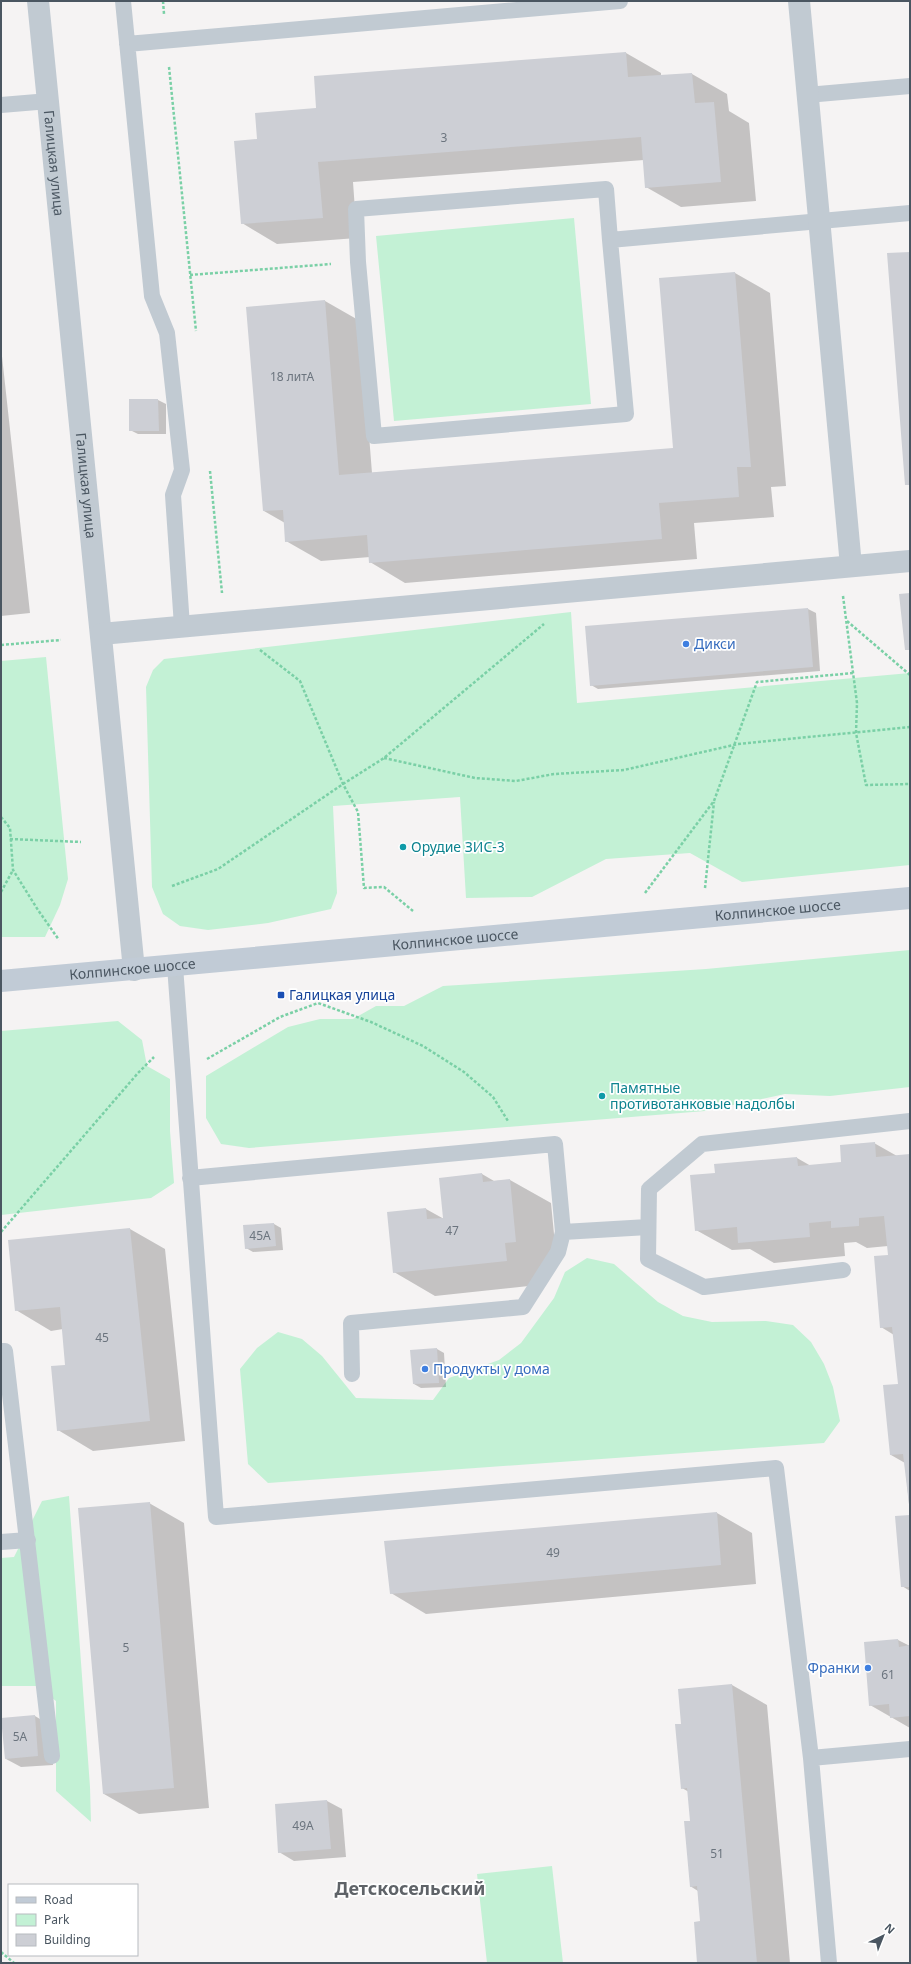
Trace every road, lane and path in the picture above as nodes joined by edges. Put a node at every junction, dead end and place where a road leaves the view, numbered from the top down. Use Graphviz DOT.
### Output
graph roads {
  1 [pos="38,1"];
  2 [pos="122,1"];
  3 [pos="163,1"];
  4 [pos="620,1"];
  5 [pos="799,1"];
  6 [pos="166,41"];
  7 [pos="127,44"];
  8 [pos="910,86"];
  9 [pos="807,95"];
  10 [pos="48,101"];
  11 [pos="1,105"];
  12 [pos="910,213"];
  13 [pos="819,222"];
  14 [pos="610,240"];
  15 [pos="358,262"];
  16 [pos="190,275"];
  17 [pos="196,338"];
  18 [pos="209,464"];
  19 [pos="910,561"];
  20 [pos="845,567"];
  21 [pos="548,621"];
  22 [pos="846,621"];
  23 [pos="226,622"];
  24 [pos="182,626"];
  25 [pos="101,634"];
  26 [pos="61,640"];
  27 [pos="1,645"];
  28 [pos="853,672"];
  29 [pos="910,675"];
  30 [pos="910,727"];
  31 [pos="856,734"];
  32 [pos="734,744"];
  33 [pos="384,758"];
  34 [pos="343,784"];
  35 [pos="910,784"];
  36 [pos="714,801"];
  37 [pos="1,817"];
  38 [pos="10,839"];
  39 [pos="80,842"];
  40 [pos="13,870"];
  41 [pos="172,886"];
  42 [pos="1,892"];
  43 [pos="910,898"];
  44 [pos="413,911"];
  45 [pos="702,916"];
  46 [pos="622,924"];
  47 [pos="59,940"];
  48 [pos="175,966"];
  49 [pos="134,970"];
  50 [pos="1,981"];
  51 [pos="158,1054"];
  52 [pos="181,1070"];
  53 [pos="910,1121"];
  54 [pos="522,1147"];
  55 [pos="190,1178"];
  56 [pos="648,1227"];
  57 [pos="1,1232"];
  58 [pos="563,1232"];
  59 [pos="843,1270"];
  60 [pos="1,1351"];
  61 [pos="352,1374"];
  62 [pos="28,1540"];
  63 [pos="1,1542"];
  64 [pos="910,1749"];
  65 [pos="52,1756"];
  66 [pos="812,1758"];
  67 [pos="1,1952"];
  68 [pos="14,1963"];
  69 [pos="829,1963"];
  1 -- 10 [label="street, Галицкая улица"];
  2 -- 7 [label="lane"];
  3 -- 6 [label="path"];
  4 -- 6 [label="lane"];
  5 -- 9 [label="street"];
  6 -- 7 [label="lane"];
  6 -- 16 [label="path"];
  7 -- 24 [label="lane"];
  8 -- 9 [label="lane"];
  9 -- 13 [label="street"];
  10 -- 11 [label="lane"];
  10 -- 25 [label="street, Галицкая улица"];
  12 -- 13 [label="lane"];
  13 -- 14 [label="lane"];
  13 -- 20 [label="street"];
  14 -- 15 [label="lane"];
  14 -- 15 [label="lane"];
  15 -- 16 [label="path"];
  16 -- 17 [label="path"];
  18 -- 23 [label="path"];
  19 -- 20 [label="street"];
  20 -- 22 [label="path"];
  20 -- 23 [label="street"];
  21 -- 33 [label="path"];
  22 -- 28 [label="path"];
  22 -- 29 [label="path"];
  23 -- 24 [label="street"];
  23 -- 34 [label="path"];
  24 -- 25 [label="street"];
  25 -- 49 [label="street, Галицкая улица"];
  26 -- 27 [label="path"];
  28 -- 31 [label="path"];
  28 -- 32 [label="path"];
  30 -- 31 [label="path"];
  31 -- 32 [label="path"];
  31 -- 35 [label="path"];
  32 -- 33 [label="path"];
  32 -- 36 [label="path"];
  33 -- 34 [label="path"];
  34 -- 41 [label="path"];
  34 -- 44 [label="path"];
  36 -- 45 [label="path"];
  36 -- 46 [label="path"];
  37 -- 38 [label="path"];
  38 -- 39 [label="path"];
  38 -- 40 [label="path"];
  40 -- 42 [label="path"];
  40 -- 47 [label="path"];
  43 -- 45 [label="main road, Колпинское шоссе"];
  45 -- 46 [label="main road, Колпинское шоссе"];
  46 -- 48 [label="main road, Колпинское шоссе"];
  48 -- 49 [label="main road, Колпинское шоссе"];
  48 -- 52 [label="lane"];
  49 -- 50 [label="main road, Колпинское шоссе"];
  51 -- 57 [label="path"];
  52 -- 54 [label="path"];
  52 -- 55 [label="lane"];
  53 -- 56 [label="lane"];
  54 -- 55 [label="lane"];
  54 -- 58 [label="lane"];
  55 -- 66 [label="lane"];
  56 -- 58 [label="lane"];
  56 -- 59 [label="lane"];
  58 -- 61 [label="lane"];
  60 -- 62 [label="lane"];
  62 -- 63 [label="lane"];
  62 -- 65 [label="lane"];
  64 -- 66 [label="lane"];
  66 -- 69 [label="lane"];
  67 -- 68 [label="path"];
}
